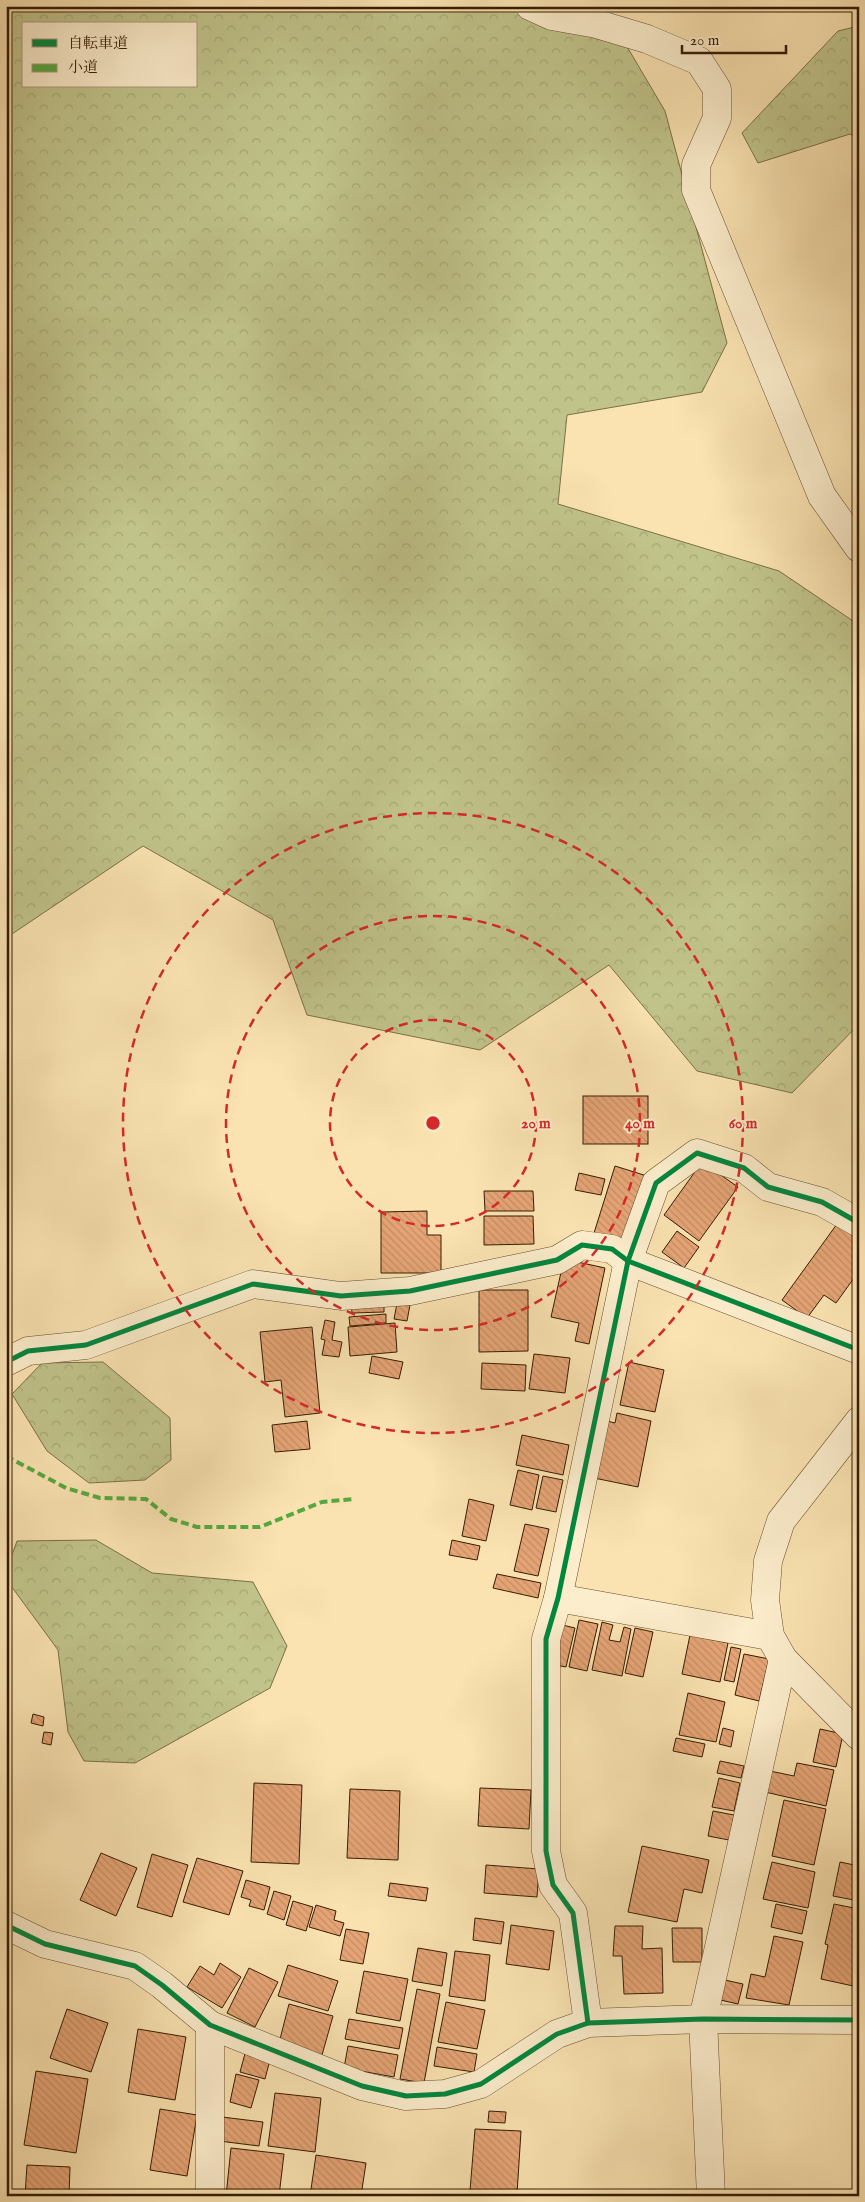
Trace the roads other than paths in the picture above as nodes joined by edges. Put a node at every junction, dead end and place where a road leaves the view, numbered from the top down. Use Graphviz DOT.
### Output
graph roads {
  1 [pos="530,6"];
  2 [pos="859,548"];
  3 [pos="859,1223"];
  4 [pos="628,1261"];
  5 [pos="859,1350"];
  6 [pos="6,1362"];
  7 [pos="859,1421"];
  8 [pos="558,1598"];
  9 [pos="777,1647"];
  10 [pos="859,1736"];
  11 [pos="6,1925"];
  12 [pos="703,2019"];
  13 [pos="859,2020"];
  14 [pos="588,2023"];
  15 [pos="210,2025"];
  16 [pos="210,2196"];
  17 [pos="711,2196"];
  1 -- 2 [label="street"];
  3 -- 4 [label="street"];
  4 -- 5 [label="street"];
  4 -- 6 [label="street"];
  4 -- 8 [label="street"];
  7 -- 9 [label="street"];
  8 -- 9 [label="street"];
  8 -- 14 [label="street"];
  9 -- 10 [label="street"];
  9 -- 12 [label="street"];
  11 -- 15 [label="street"];
  12 -- 13 [label="street"];
  12 -- 14 [label="street"];
  12 -- 17 [label="street"];
  14 -- 15 [label="street"];
  15 -- 16 [label="street"];
}
